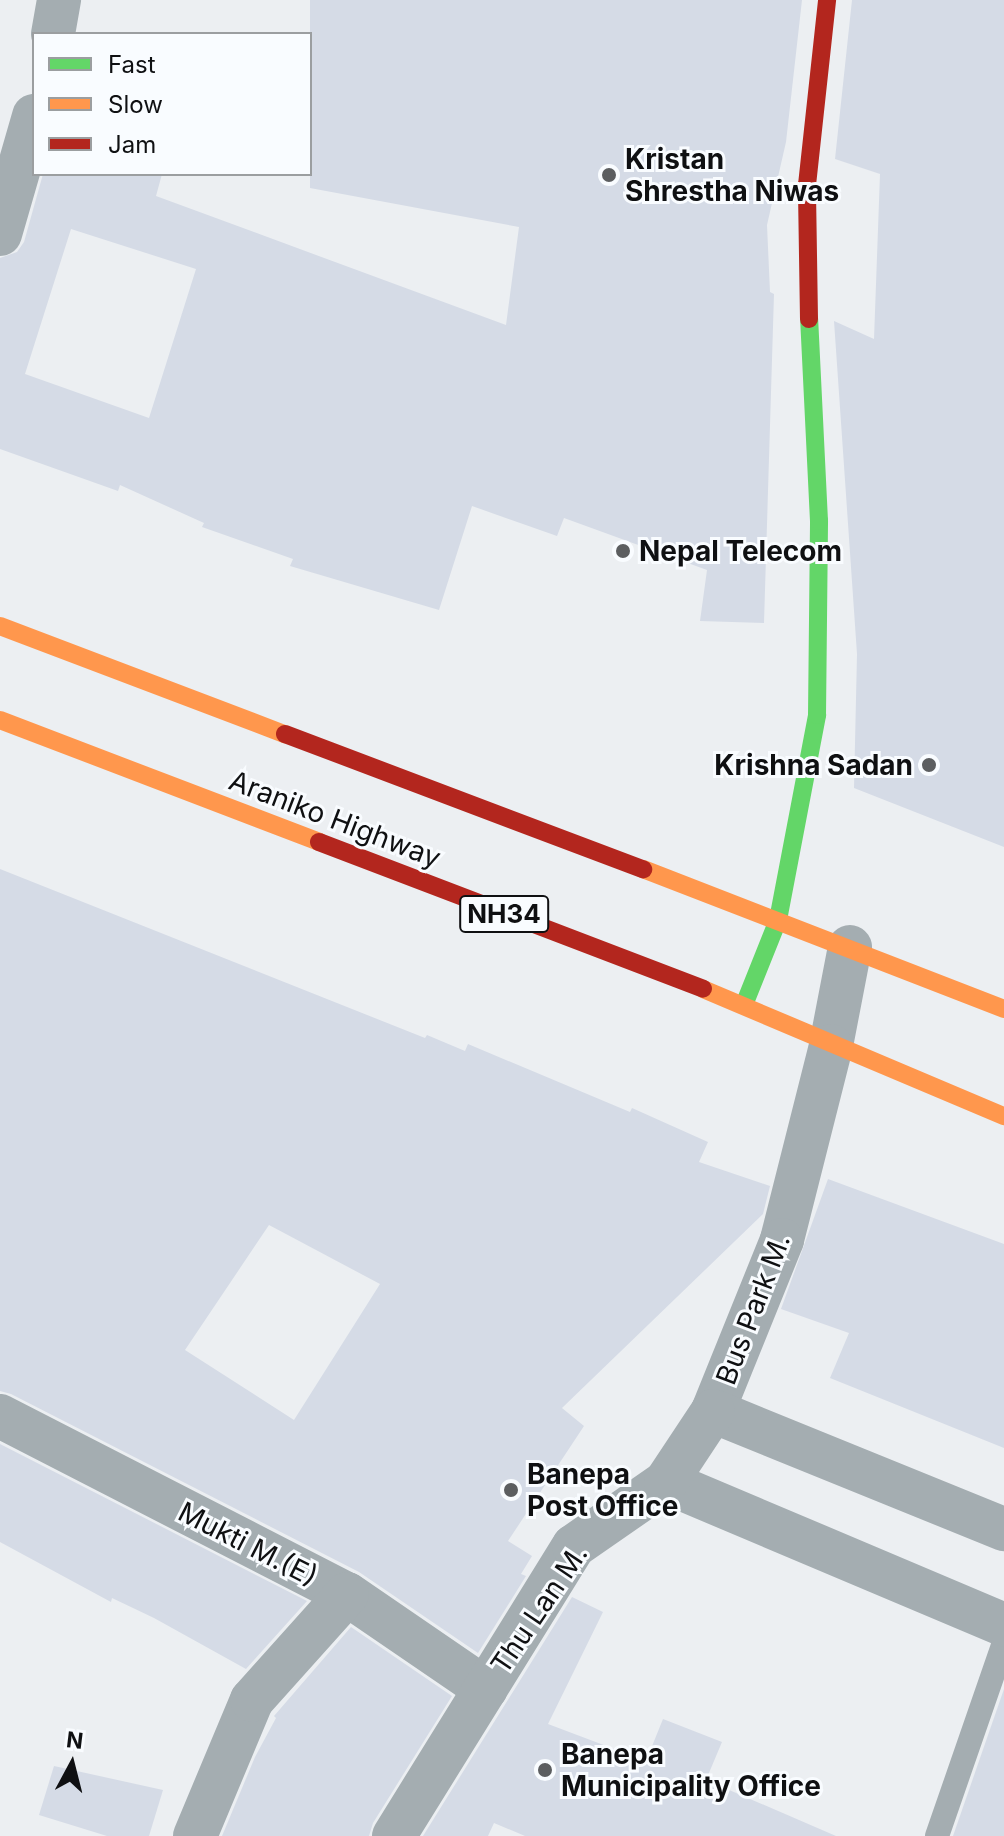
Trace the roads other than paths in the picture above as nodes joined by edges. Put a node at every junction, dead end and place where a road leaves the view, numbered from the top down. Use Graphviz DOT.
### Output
graph roads {
  1 [pos="59,0"];
  2 [pos="827,0"];
  3 [pos="53,32"];
  4 [pos="32,123"];
  5 [pos="0,234"];
  6 [pos="0,626"];
  7 [pos="0,720"];
  8 [pos="778,920"];
  9 [pos="850,947"];
  10 [pos="744,1005"];
  11 [pos="1004,1009"];
  12 [pos="831,1046"];
  13 [pos="1004,1116"];
  14 [pos="713,1411"];
  15 [pos="0,1416"];
  16 [pos="666,1482"];
  17 [pos="1004,1529"];
  18 [pos="347,1594"];
  19 [pos="1004,1625"];
  20 [pos="1004,1643"];
  21 [pos="486,1689"];
  22 [pos="195,1836"];
  23 [pos="394,1836"];
  24 [pos="937,1836"];
  1 -- 3 [label="street"];
  2 -- 8 [label="main road"];
  4 -- 5 [label="street"];
  6 -- 8 [label="main road"];
  7 -- 10 [label="main road, Araniko Highway / NH34"];
  8 -- 9 [label="main road"];
  8 -- 10 [label="main road"];
  9 -- 11 [label="main road"];
  9 -- 12 [label="street, Bus Park M."];
  10 -- 12 [label="main road, Araniko Highway / NH34"];
  12 -- 13 [label="main road, Araniko Highway / NH34"];
  12 -- 14 [label="street, Bus Park M."];
  14 -- 16 [label="street, Thu Lan M."];
  14 -- 17 [label="street, Bus Park M."];
  15 -- 18 [label="street, Mukti M.(E)"];
  16 -- 19 [label="street"];
  16 -- 21 [label="street, Thu Lan M."];
  18 -- 21 [label="street, Mukti M.(E)"];
  18 -- 22 [label="street"];
  20 -- 24 [label="lane"];
  21 -- 23 [label="street, Thu Lan M."];
}
